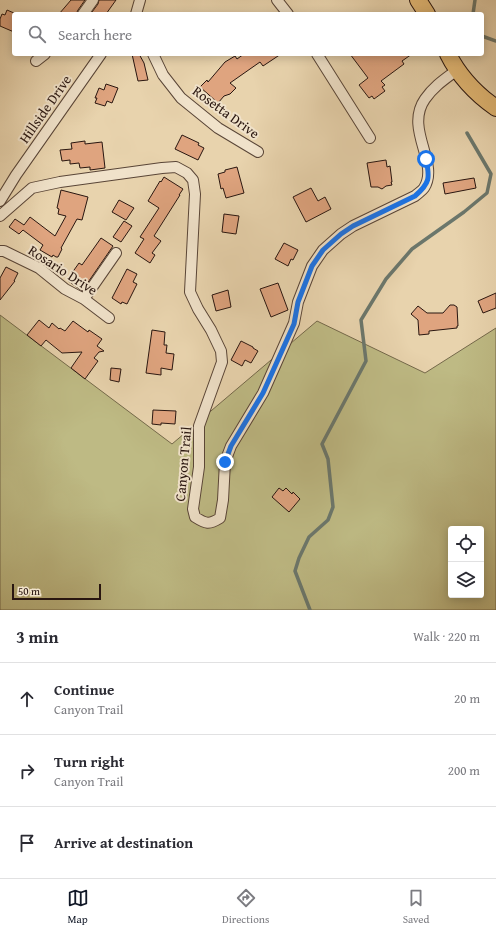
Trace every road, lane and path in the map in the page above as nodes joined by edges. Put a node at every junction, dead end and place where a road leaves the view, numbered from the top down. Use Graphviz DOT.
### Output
graph roads {
  1 [pos="93,0"];
  2 [pos="140,0"];
  3 [pos="277,0"];
  4 [pos="418,0"];
  5 [pos="84,12"];
  6 [pos="137,12"];
  7 [pos="286,12"];
  8 [pos="426,12"];
  9 [pos="42,56"];
  10 [pos="100,56"];
  11 [pos="154,56"];
  12 [pos="318,56"];
  13 [pos="449,56"];
  14 [pos="36,61"];
  15 [pos="457,70"];
  16 [pos="496,108"];
  17 [pos="370,138"];
  18 [pos="258,152"];
  19 [pos="0,201"];
  20 [pos="0,216"];
  21 [pos="0,251"];
  22 [pos="116,253"];
  23 [pos="84,300"];
  24 [pos="109,318"];
  1 -- 5 [label="street"];
  2 -- 6 [label="street"];
  3 -- 7 [label="street"];
  4 -- 8 [label="main road"];
  9 -- 14 [label="street"];
  10 -- 19 [label="street, Hillside Drive"];
  11 -- 18 [label="street, Rosetta Drive"];
  12 -- 17 [label="street"];
  13 -- 15 [label="main road"];
  15 -- 16 [label="main road"];
  15 -- 20 [label="street, Canyon Trail"];
  21 -- 23 [label="street, Rosario Drive"];
  22 -- 23 [label="street"];
  23 -- 24 [label="street, Rosario Drive"];
}
